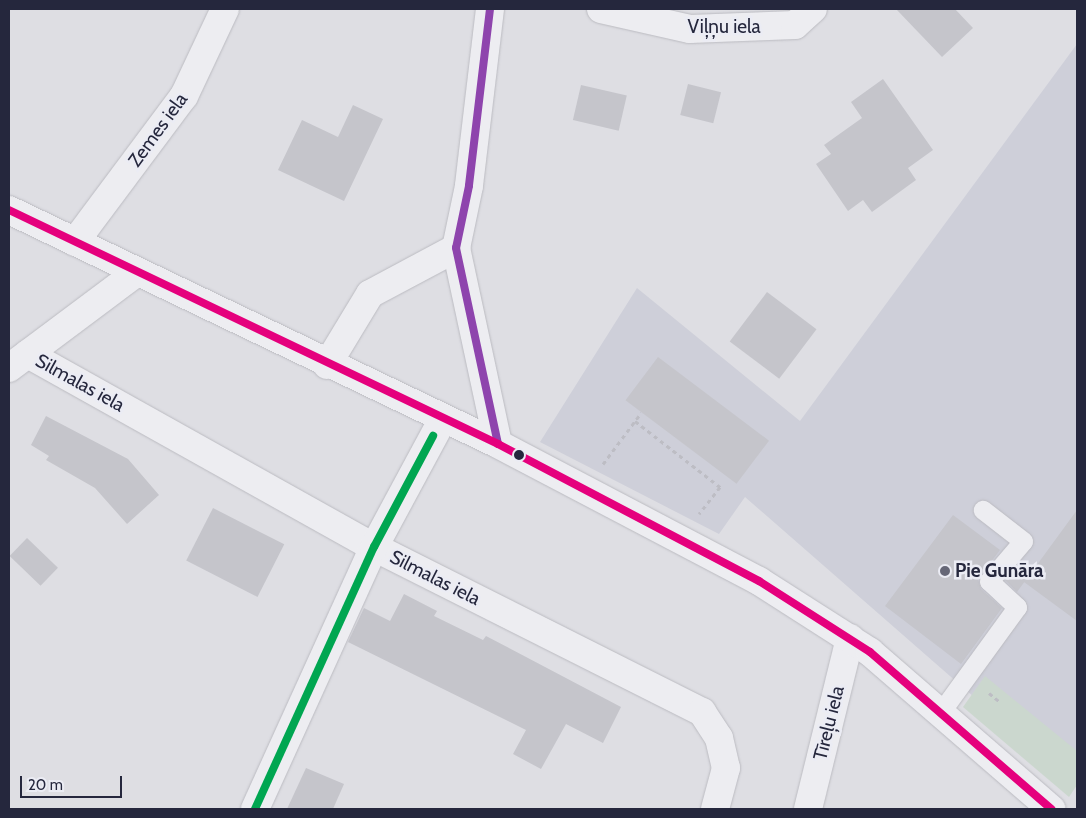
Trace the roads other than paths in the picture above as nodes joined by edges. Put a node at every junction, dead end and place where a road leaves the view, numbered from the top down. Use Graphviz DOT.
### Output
graph roads {
  1 [pos="225,9"];
  2 [pos="490,9"];
  3 [pos="602,9"];
  4 [pos="813,9"];
  5 [pos="9,210"];
  6 [pos="75,242"];
  7 [pos="456,248"];
  8 [pos="136,273"];
  9 [pos="19,361"];
  10 [pos="327,365"];
  11 [pos="443,419"];
  12 [pos="498,444"];
  13 [pos="983,510"];
  14 [pos="374,547"];
  15 [pos="850,638"];
  16 [pos="940,713"];
  17 [pos="256,809"];
  18 [pos="715,809"];
  19 [pos="808,809"];
  20 [pos="1052,809"];
  1 -- 6 [label="street, Zemes iela"];
  2 -- 7 [label="street"];
  3 -- 4 [label="street, Viļņu iela"];
  5 -- 6 [label="street"];
  6 -- 8 [label="street"];
  7 -- 10 [label="street"];
  7 -- 12 [label="street"];
  8 -- 9 [label="street, Silmalas iela"];
  8 -- 10 [label="street"];
  9 -- 14 [label="street, Silmalas iela"];
  10 -- 11 [label="street"];
  11 -- 12 [label="street"];
  11 -- 14 [label="street"];
  12 -- 15 [label="street"];
  13 -- 16 [label="lane"];
  14 -- 17 [label="street"];
  14 -- 18 [label="street, Silmalas iela"];
  15 -- 16 [label="street"];
  15 -- 19 [label="street, Tīreļu iela"];
  16 -- 20 [label="street"];
}
